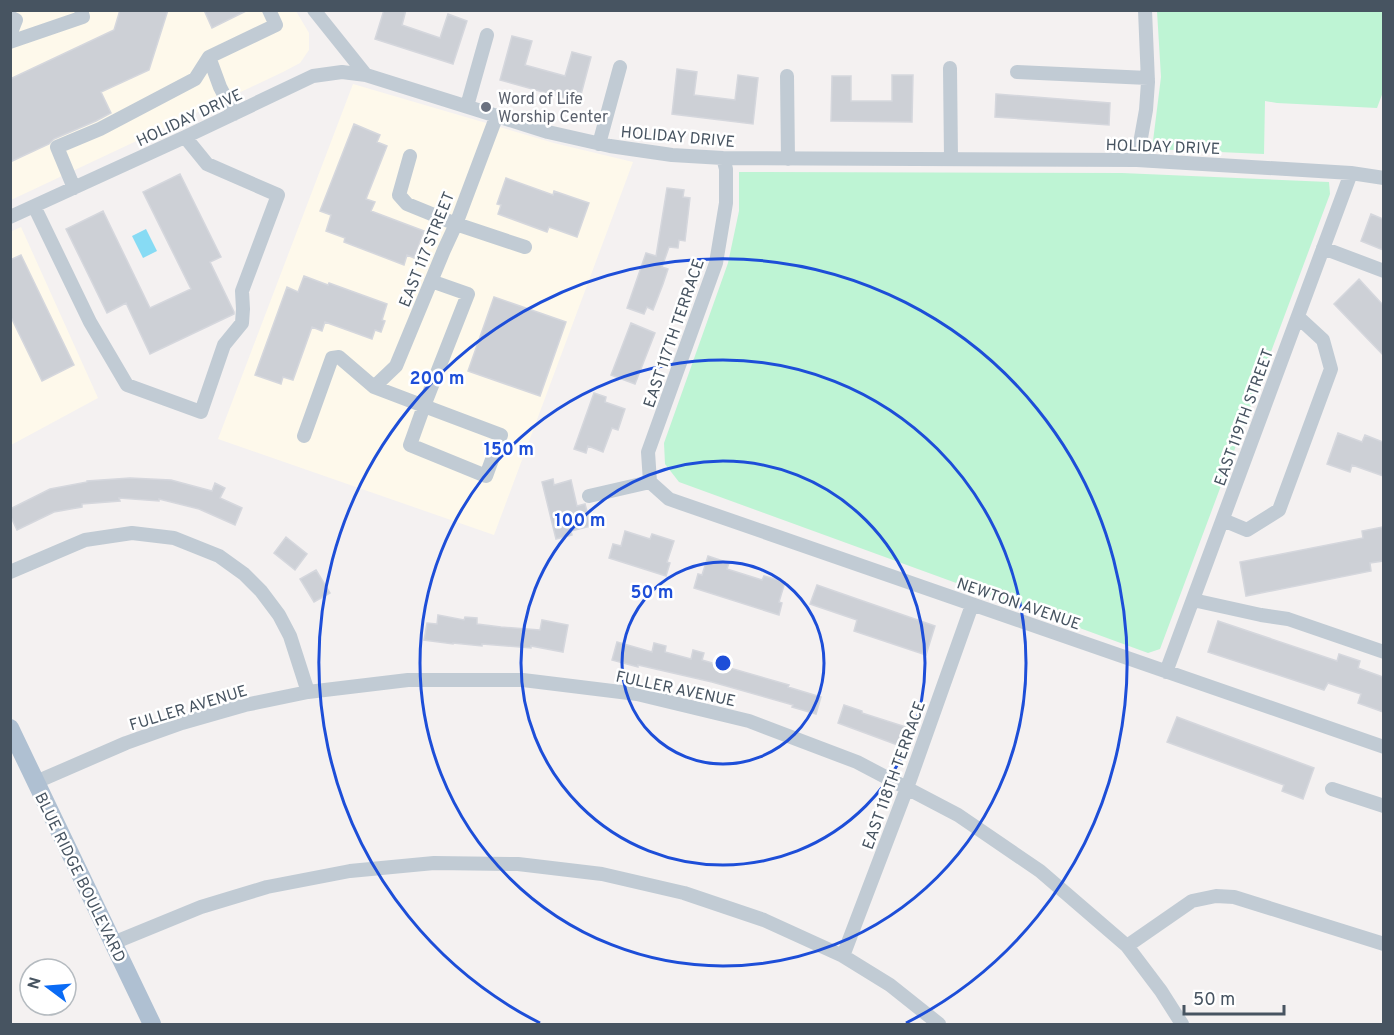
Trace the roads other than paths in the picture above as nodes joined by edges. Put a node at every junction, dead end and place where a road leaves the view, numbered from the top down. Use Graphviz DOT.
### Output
graph roads {
  1 [pos="81,10"];
  2 [pos="269,10"];
  3 [pos="314,10"];
  4 [pos="1145,10"];
  5 [pos="10,17"];
  6 [pos="487,34"];
  7 [pos="10,35"];
  8 [pos="10,42"];
  9 [pos="208,57"];
  10 [pos="620,67"];
  11 [pos="950,68"];
  12 [pos="1017,72"];
  13 [pos="366,75"];
  14 [pos="787,76"];
  15 [pos="1148,78"];
  16 [pos="466,106"];
  17 [pos="234,114"];
  18 [pos="496,115"];
  19 [pos="185,137"];
  20 [pos="599,144"];
  21 [pos="410,156"];
  22 [pos="723,158"];
  23 [pos="788,159"];
  24 [pos="951,159"];
  25 [pos="1137,160"];
  26 [pos="1351,173"];
  27 [pos="1383,178"];
  28 [pos="74,188"];
  29 [pos="34,206"];
  30 [pos="10,217"];
  31 [pos="456,224"];
  32 [pos="525,248"];
  33 [pos="1323,248"];
  34 [pos="1383,272"];
  35 [pos="431,281"];
  36 [pos="1298,317"];
  37 [pos="374,387"];
  38 [pos="424,406"];
  39 [pos="304,436"];
  40 [pos="650,482"];
  41 [pos="589,496"];
  42 [pos="1222,520"];
  43 [pos="10,572"];
  44 [pos="1193,600"];
  45 [pos="972,605"];
  46 [pos="1383,652"];
  47 [pos="1166,672"];
  48 [pos="308,692"];
  49 [pos="10,728"];
  50 [pos="1383,747"];
  51 [pos="36,782"];
  52 [pos="907,788"];
  53 [pos="1332,789"];
  54 [pos="1383,806"];
  55 [pos="113,943"];
  56 [pos="1383,944"];
  57 [pos="1127,946"];
  58 [pos="843,956"];
  59 [pos="152,1024"];
  60 [pos="939,1024"];
  61 [pos="1182,1024"];
  1 -- 8 [label="street"];
  2 -- 9 [label="street"];
  3 -- 13 [label="street"];
  4 -- 15 [label="street"];
  5 -- 7 [label="street"];
  6 -- 16 [label="street"];
  9 -- 17 [label="street"];
  9 -- 28 [label="street"];
  10 -- 20 [label="street"];
  11 -- 24 [label="street"];
  12 -- 15 [label="street"];
  13 -- 16 [label="street, HOLIDAY DRIVE"];
  13 -- 17 [label="street, HOLIDAY DRIVE"];
  14 -- 23 [label="street"];
  15 -- 25 [label="street"];
  16 -- 18 [label="street, HOLIDAY DRIVE"];
  17 -- 19 [label="street, HOLIDAY DRIVE"];
  18 -- 20 [label="street, HOLIDAY DRIVE"];
  18 -- 31 [label="street, EAST 117 STREET"];
  19 -- 28 [label="street, HOLIDAY DRIVE"];
  19 -- 29 [label="street"];
  20 -- 22 [label="street, HOLIDAY DRIVE"];
  21 -- 31 [label="street"];
  22 -- 23 [label="street, HOLIDAY DRIVE"];
  22 -- 40 [label="street, EAST 117TH TERRACE"];
  23 -- 24 [label="street, HOLIDAY DRIVE"];
  24 -- 25 [label="street, HOLIDAY DRIVE"];
  25 -- 26 [label="street, HOLIDAY DRIVE"];
  26 -- 27 [label="street, HOLIDAY DRIVE"];
  26 -- 33 [label="street, EAST 119TH STREET"];
  28 -- 29 [label="street, HOLIDAY DRIVE"];
  29 -- 30 [label="street, HOLIDAY DRIVE"];
  31 -- 32 [label="street"];
  31 -- 35 [label="street, EAST 117 STREET"];
  33 -- 34 [label="street"];
  33 -- 36 [label="street, EAST 119TH STREET"];
  35 -- 37 [label="street, EAST 117 STREET"];
  35 -- 38 [label="street"];
  36 -- 42 [label="street, EAST 119TH STREET"];
  36 -- 42 [label="street"];
  37 -- 38 [label="street"];
  37 -- 39 [label="street"];
  38 -- 38 [label="street"];
  40 -- 41 [label="street"];
  40 -- 45 [label="street, NEWTON AVENUE"];
  42 -- 44 [label="street, EAST 119TH STREET"];
  43 -- 48 [label="street"];
  44 -- 46 [label="street"];
  44 -- 47 [label="street, EAST 119TH STREET"];
  45 -- 47 [label="street, NEWTON AVENUE"];
  45 -- 52 [label="street, EAST 118TH TERRACE"];
  47 -- 50 [label="street, NEWTON AVENUE"];
  48 -- 51 [label="street, FULLER AVENUE"];
  48 -- 52 [label="street, FULLER AVENUE"];
  49 -- 51 [label="main road, BLUE RIDGE BOULEVARD"];
  51 -- 55 [label="main road, BLUE RIDGE BOULEVARD"];
  52 -- 57 [label="street, FULLER AVENUE"];
  52 -- 58 [label="street, EAST 118TH TERRACE"];
  53 -- 54 [label="street"];
  55 -- 58 [label="street"];
  55 -- 59 [label="main road, BLUE RIDGE BOULEVARD"];
  56 -- 57 [label="street"];
  57 -- 61 [label="street, FULLER AVENUE"];
  58 -- 60 [label="street"];
}
